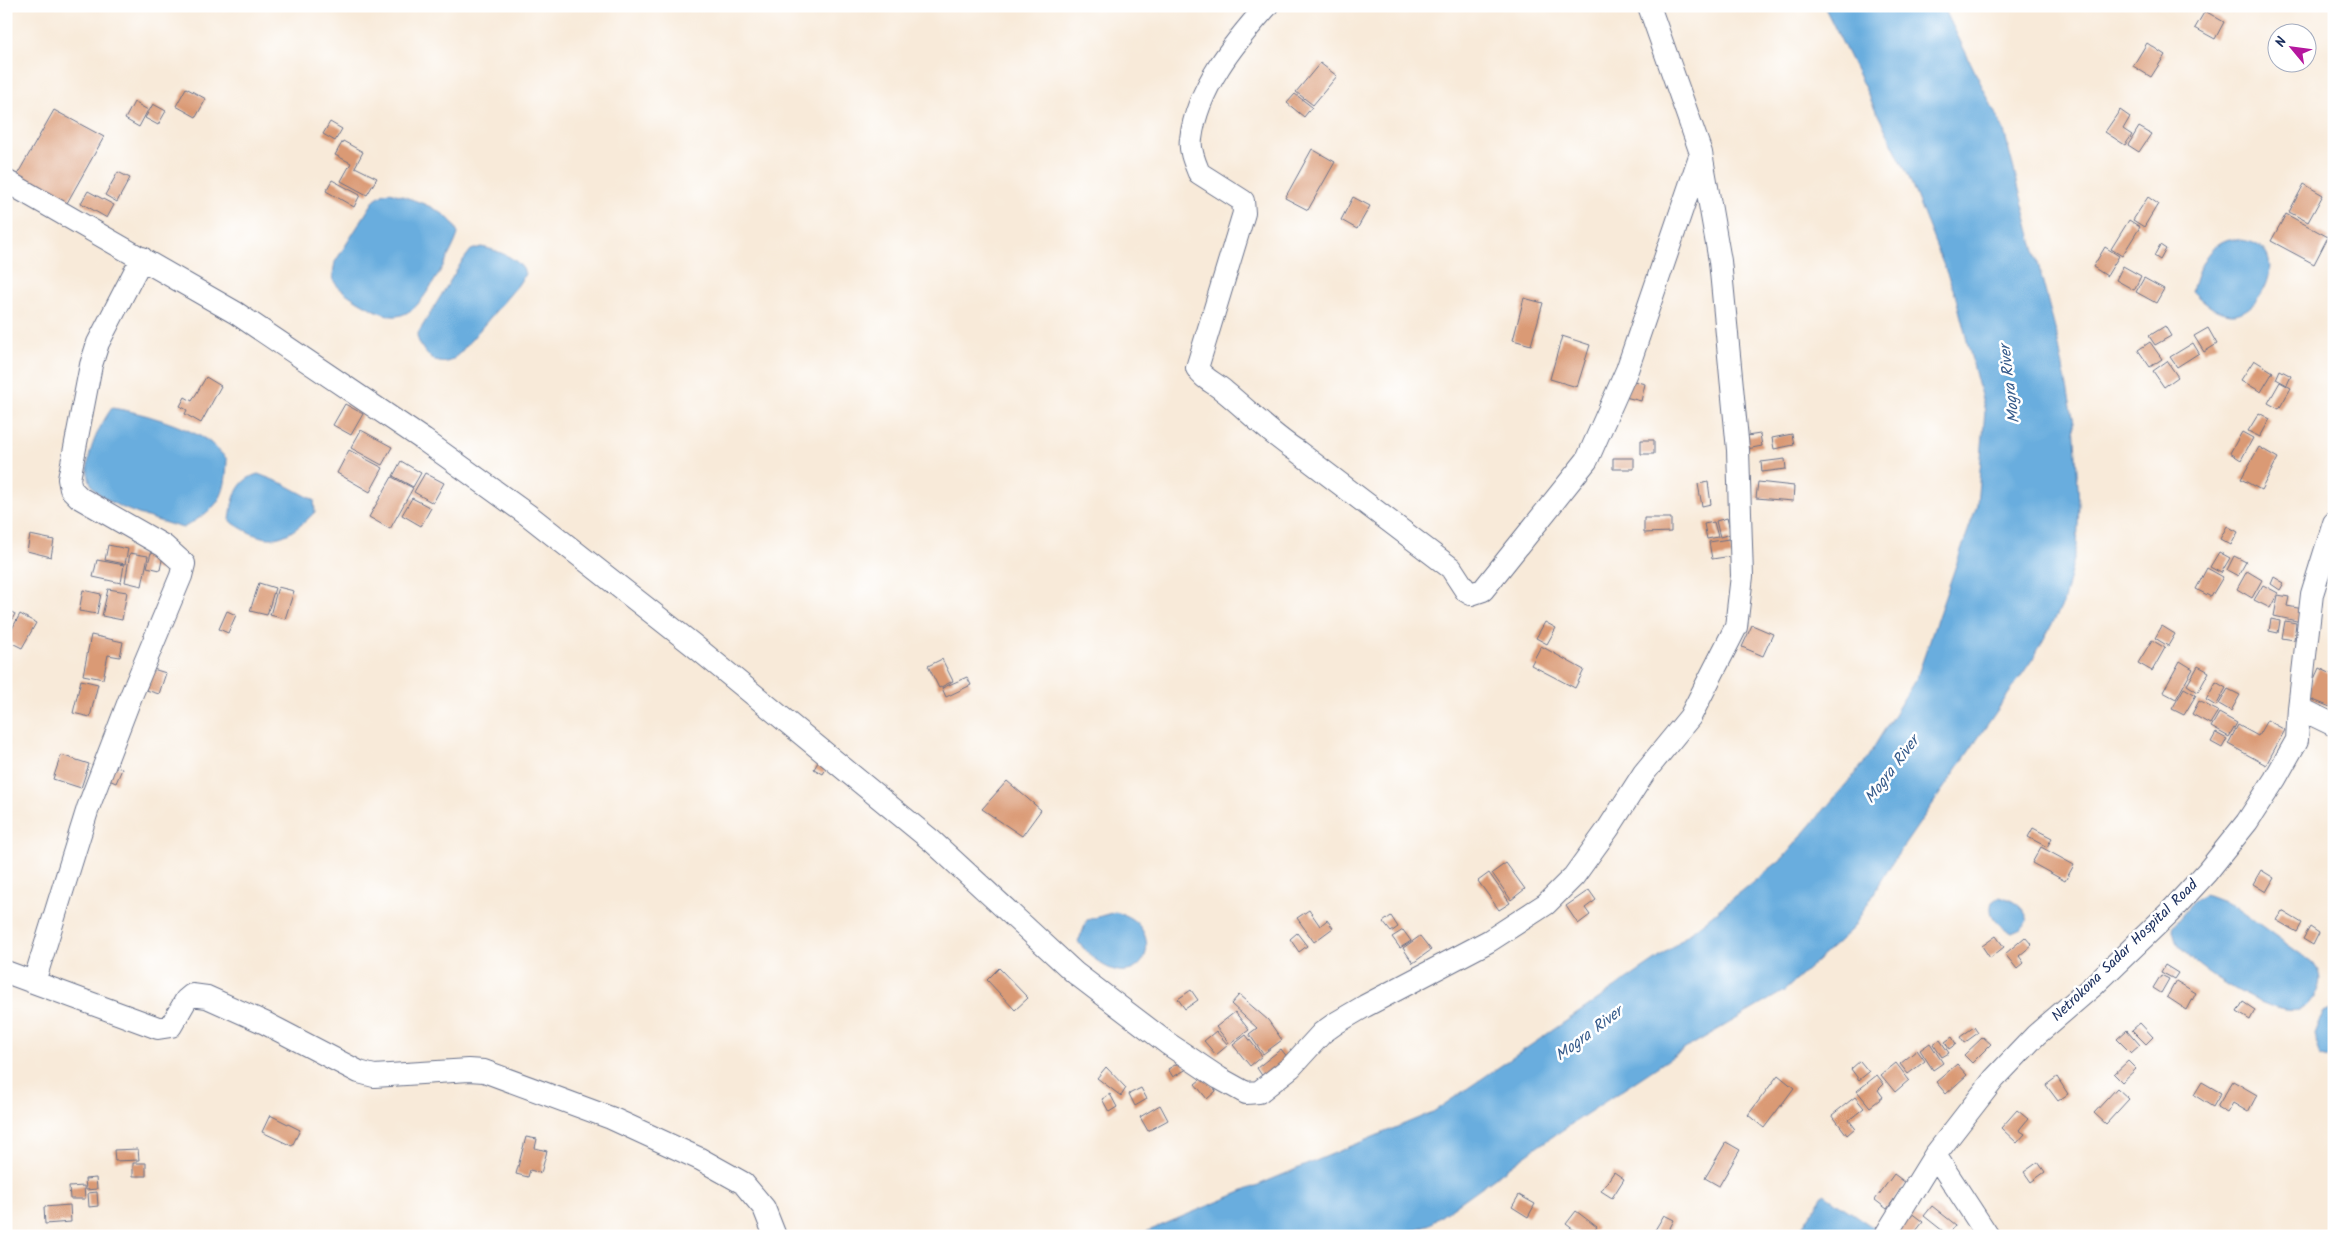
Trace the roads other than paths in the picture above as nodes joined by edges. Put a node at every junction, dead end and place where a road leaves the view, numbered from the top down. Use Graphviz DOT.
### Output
graph roads {
  1 [pos="1267,6"];
  2 [pos="1648,6"];
  3 [pos="1701,153"];
  4 [pos="6,180"];
  5 [pos="142,258"];
  6 [pos="2334,523"];
  7 [pos="2298,708"];
  8 [pos="2334,725"];
  9 [pos="6,972"];
  10 [pos="34,982"];
  11 [pos="1935,1155"];
  12 [pos="775,1236"];
  13 [pos="1885,1236"];
  14 [pos="1988,1236"];
  1 -- 3 [label="street"];
  2 -- 3 [label="street"];
  3 -- 5 [label="street"];
  4 -- 5 [label="street"];
  5 -- 10 [label="street"];
  6 -- 7 [label="street, Netrokona Sadar Hospital Road"];
  7 -- 8 [label="street"];
  7 -- 11 [label="street, Netrokona Sadar Hospital Road"];
  9 -- 10 [label="street"];
  10 -- 12 [label="street"];
  11 -- 13 [label="street, Netrokona Sadar Hospital Road"];
  11 -- 14 [label="street"];
}
